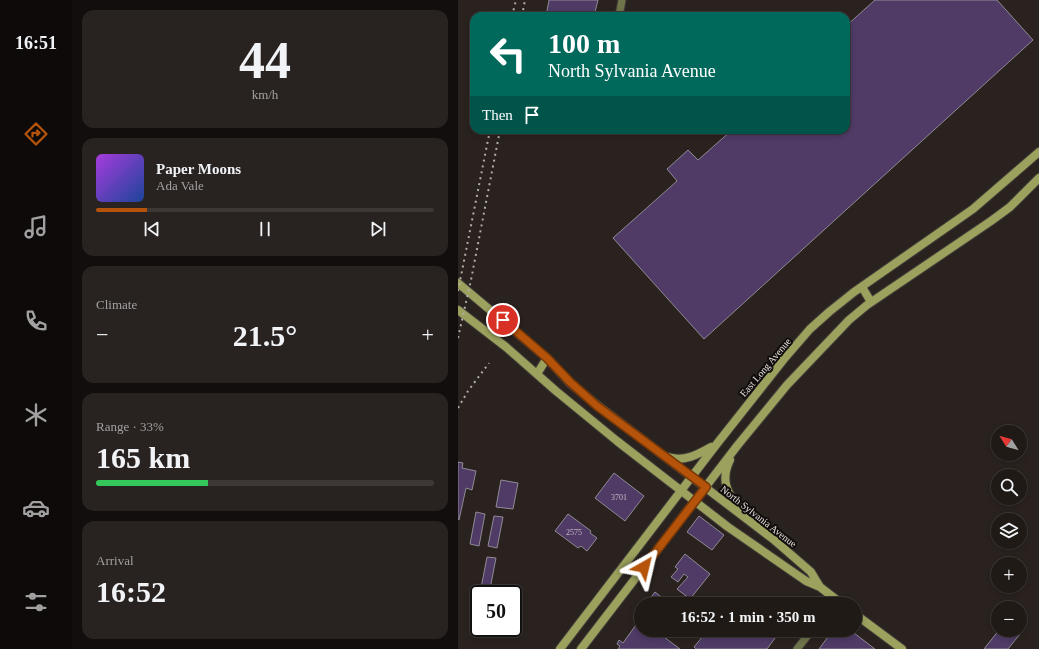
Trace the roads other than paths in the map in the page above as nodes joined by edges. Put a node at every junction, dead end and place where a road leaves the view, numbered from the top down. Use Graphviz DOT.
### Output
graph roads {
  1 [pos="622,0"];
  2 [pos="620,12"];
  3 [pos="1039,152"];
  4 [pos="1039,178"];
  5 [pos="458,283"];
  6 [pos="862,287"];
  7 [pos="871,302"];
  8 [pos="458,310"];
  9 [pos="547,358"];
  10 [pos="537,374"];
  11 [pos="716,445"];
  12 [pos="737,446"];
  13 [pos="662,455"];
  14 [pos="691,476"];
  15 [pos="706,487"];
  16 [pos="681,490"];
  17 [pos="694,502"];
  18 [pos="770,537"];
  19 [pos="764,552"];
  20 [pos="820,587"];
  21 [pos="831,597"];
  22 [pos="862,619"];
  23 [pos="806,637"];
  24 [pos="560,649"];
  25 [pos="581,649"];
  26 [pos="797,649"];
  27 [pos="902,649"];
  1 -- 2 [label="street"];
  3 -- 6 [label="main road, East Long Avenue"];
  4 -- 7 [label="main road"];
  5 -- 9 [label="main road, North Sylvania Avenue"];
  6 -- 7 [label="main road"];
  6 -- 11 [label="main road, East Long Avenue"];
  7 -- 12 [label="main road"];
  8 -- 10 [label="main road, North Sylvania Avenue"];
  9 -- 10 [label="main road"];
  9 -- 13 [label="main road, North Sylvania Avenue"];
  10 -- 16 [label="main road, North Sylvania Avenue"];
  11 -- 13 [label="main road"];
  11 -- 14 [label="main road, East Long Avenue"];
  12 -- 15 [label="main road"];
  12 -- 18 [label="main road"];
  13 -- 14 [label="main road, North Sylvania Avenue"];
  14 -- 15 [label="main road, North Sylvania Avenue"];
  14 -- 16 [label="main road, East Long Avenue"];
  15 -- 17 [label="main road"];
  15 -- 18 [label="main road, North Sylvania Avenue"];
  16 -- 17 [label="main road, North Sylvania Avenue"];
  16 -- 24 [label="main road, East Long Avenue"];
  17 -- 19 [label="main road, North Sylvania Avenue"];
  17 -- 25 [label="main road"];
  18 -- 19 [label="main road"];
  18 -- 20 [label="main road, North Sylvania Avenue"];
  19 -- 20 [label="main road, North Sylvania Avenue"];
  20 -- 21 [label="main road, North Sylvania Avenue"];
  22 -- 27 [label="main road"];
  23 -- 26 [label="street"];
}
